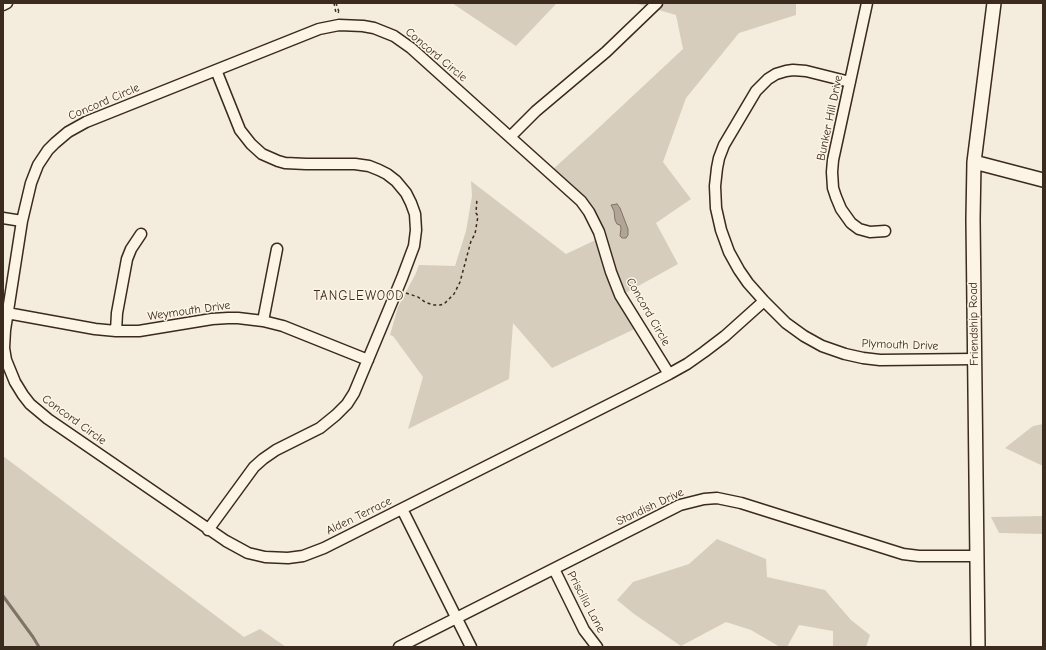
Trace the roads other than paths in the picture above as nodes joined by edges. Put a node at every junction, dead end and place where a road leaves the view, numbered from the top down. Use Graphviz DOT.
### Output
graph roads {
  1 [pos="7,3"];
  2 [pos="657,3"];
  3 [pos="867,3"];
  4 [pos="994,3"];
  5 [pos="3,5"];
  6 [pos="216,70"];
  7 [pos="847,81"];
  8 [pos="510,137"];
  9 [pos="974,162"];
  10 [pos="1043,180"];
  11 [pos="3,218"];
  12 [pos="22,220"];
  13 [pos="885,231"];
  14 [pos="141,234"];
  15 [pos="276,249"];
  16 [pos="764,301"];
  17 [pos="7,313"];
  18 [pos="263,321"];
  19 [pos="116,331"];
  20 [pos="974,359"];
  21 [pos="368,360"];
  22 [pos="669,374"];
  23 [pos="402,509"];
  24 [pos="208,530"];
  25 [pos="977,556"];
  26 [pos="554,569"];
  27 [pos="456,618"];
  28 [pos="400,647"];
  29 [pos="470,647"];
  30 [pos="596,647"];
  31 [pos="978,647"];
  1 -- 5 [label="street"];
  2 -- 8 [label="street"];
  3 -- 7 [label="street, Bunker Hill Drive"];
  4 -- 9 [label="street, Friendship Road"];
  6 -- 8 [label="street, Concord Circle"];
  6 -- 12 [label="street, Concord Circle"];
  6 -- 21 [label="street"];
  7 -- 13 [label="street, Bunker Hill Drive"];
  7 -- 16 [label="street, Plymouth Drive"];
  8 -- 22 [label="street, Concord Circle"];
  9 -- 10 [label="street"];
  9 -- 20 [label="street, Friendship Road"];
  11 -- 12 [label="street"];
  12 -- 17 [label="street, Concord Circle"];
  14 -- 19 [label="street"];
  15 -- 18 [label="street"];
  16 -- 20 [label="street, Plymouth Drive"];
  16 -- 22 [label="street"];
  17 -- 19 [label="street, Weymouth Drive"];
  17 -- 24 [label="street, Concord Circle"];
  18 -- 19 [label="street, Weymouth Drive"];
  18 -- 21 [label="street, Weymouth Drive"];
  20 -- 25 [label="street, Friendship Road"];
  21 -- 24 [label="street"];
  22 -- 23 [label="street"];
  23 -- 24 [label="street, Alden Terrace"];
  23 -- 27 [label="street, Alden Terrace"];
  25 -- 26 [label="street, Standish Drive"];
  25 -- 31 [label="street, Friendship Road"];
  26 -- 27 [label="street, Standish Drive"];
  26 -- 30 [label="street, Priscilla Lane"];
  27 -- 28 [label="street, Standish Drive"];
  27 -- 29 [label="street, Alden Terrace"];
}
